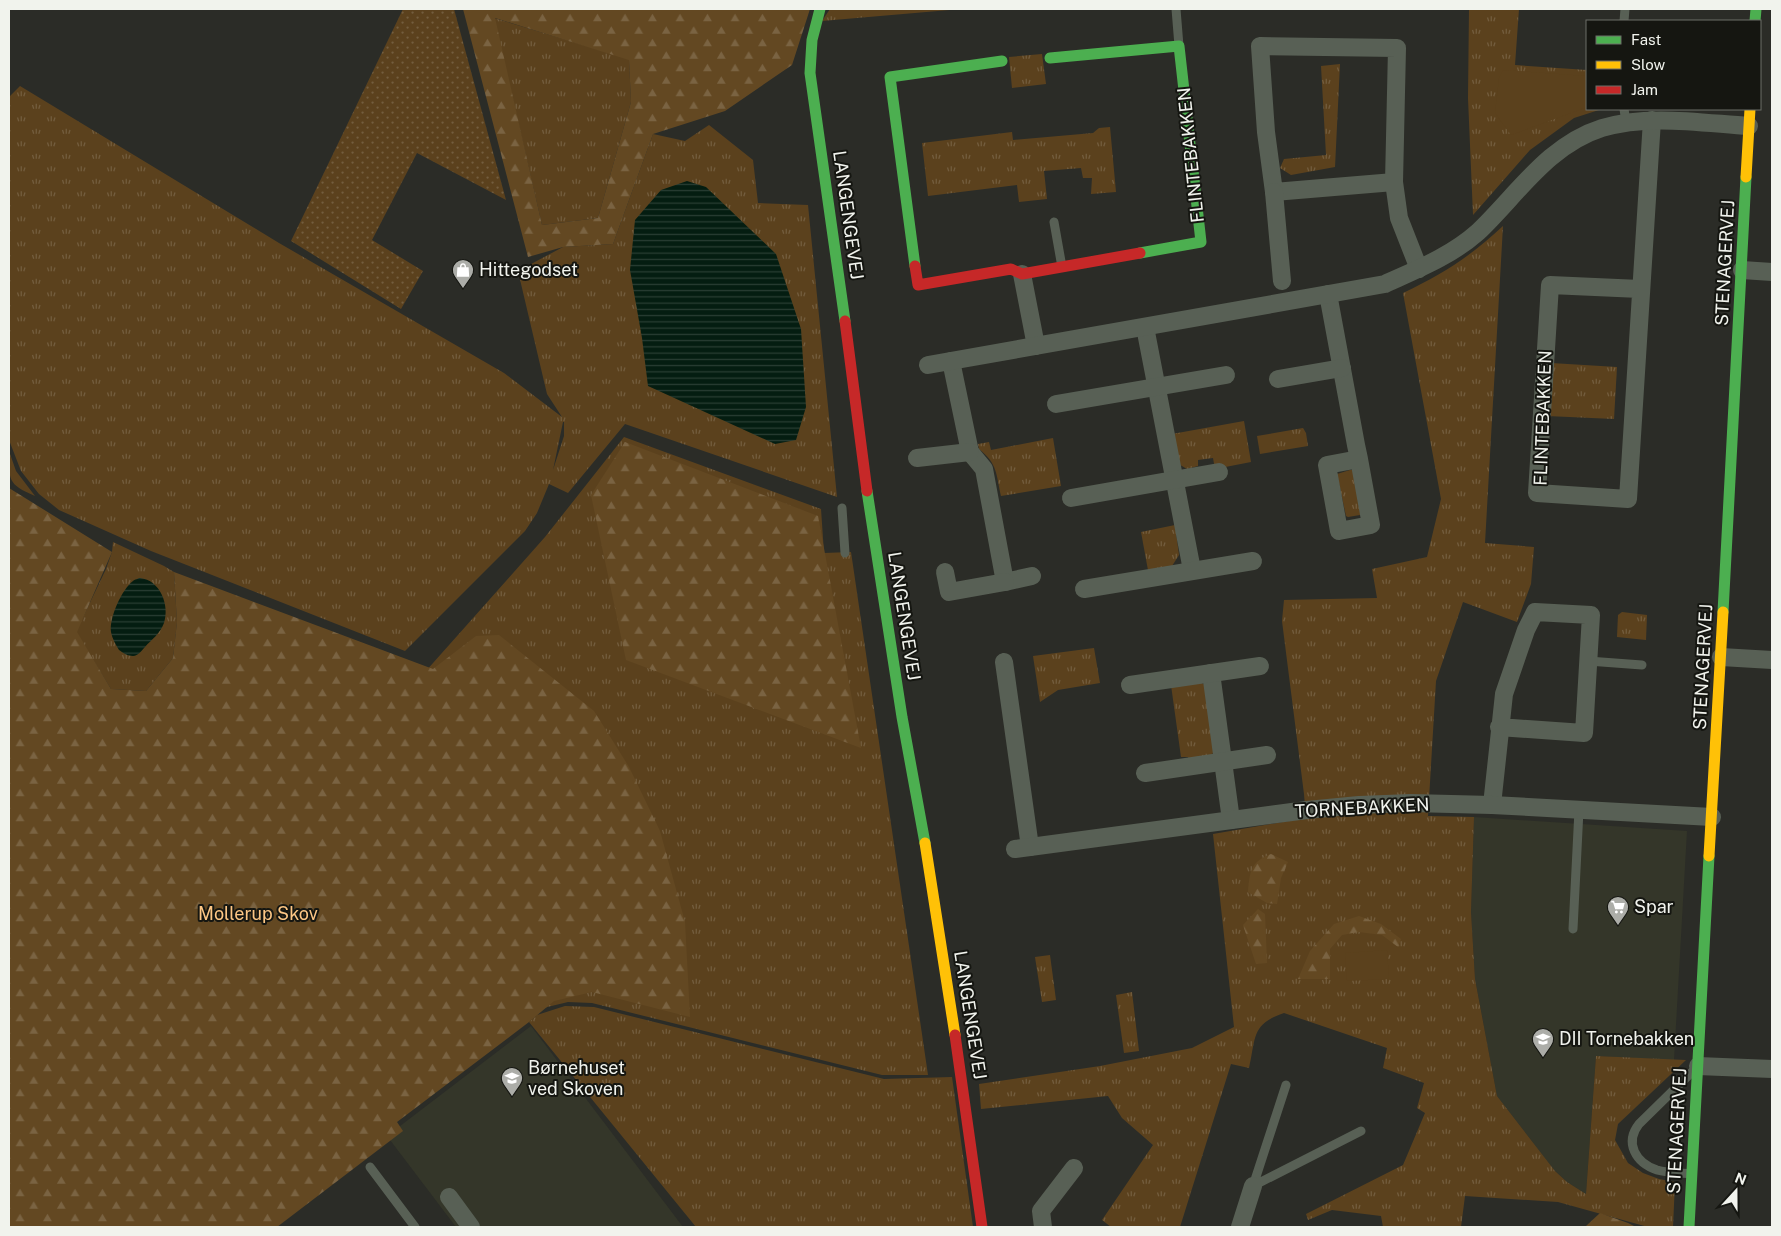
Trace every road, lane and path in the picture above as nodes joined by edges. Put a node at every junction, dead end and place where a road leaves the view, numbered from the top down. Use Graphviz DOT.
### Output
graph roads {
  1 [pos="820,9"];
  2 [pos="1176,9"];
  3 [pos="1179,46"];
  4 [pos="1050,58"];
  5 [pos="1002,61"];
  6 [pos="1625,115"];
  7 [pos="1750,117"];
  8 [pos="1652,120"];
  9 [pos="1394,182"];
  10 [pos="1274,192"];
  11 [pos="1054,222"];
  12 [pos="1062,267"];
  13 [pos="1419,269"];
  14 [pos="1742,270"];
  15 [pos="1772,272"];
  16 [pos="1022,274"];
  17 [pos="1282,281"];
  18 [pos="1640,289"];
  19 [pos="1328,294"];
  20 [pos="1145,327"];
  21 [pos="1036,346"];
  22 [pos="951,361"];
  23 [pos="928,365"];
  24 [pos="1342,368"];
  25 [pos="1226,375"];
  26 [pos="1278,378"];
  27 [pos="1156,387"];
  28 [pos="1056,404"];
  29 [pos="970,452"];
  30 [pos="916,458"];
  31 [pos="1359,459"];
  32 [pos="1219,472"];
  33 [pos="1174,480"];
  34 [pos="1072,498"];
  35 [pos="842,508"];
  36 [pos="845,553"];
  37 [pos="1254,561"];
  38 [pos="1192,570"];
  39 [pos="945,572"];
  40 [pos="1032,576"];
  41 [pos="1005,582"];
  42 [pos="1084,589"];
  43 [pos="1721,657"];
  44 [pos="1772,660"];
  45 [pos="1588,661"];
  46 [pos="1004,662"];
  47 [pos="1642,665"];
  48 [pos="1260,666"];
  49 [pos="1211,673"];
  50 [pos="1130,685"];
  51 [pos="1500,727"];
  52 [pos="1268,755"];
  53 [pos="1224,762"];
  54 [pos="1145,772"];
  55 [pos="1492,805"];
  56 [pos="1580,810"];
  57 [pos="1712,817"];
  58 [pos="1231,820"];
  59 [pos="1573,929"];
  60 [pos="1698,1066"];
  61 [pos="1772,1069"];
  62 [pos="1286,1085"];
  63 [pos="1360,1131"];
  64 [pos="370,1167"];
  65 [pos="1074,1168"];
  66 [pos="1692,1174"];
  67 [pos="1253,1186"];
  68 [pos="449,1197"];
  69 [pos="415,1227"];
  70 [pos="471,1227"];
  71 [pos="982,1227"];
  72 [pos="1043,1227"];
  73 [pos="1240,1227"];
  74 [pos="1690,1227"];
  1 -- 71 [label="street, LANGENGEVEJ"];
  2 -- 3 [label="lane"];
  3 -- 4 [label="street"];
  3 -- 12 [label="street, FLINTEBAKKEN"];
  5 -- 16 [label="street, FLINTEBAKKEN"];
  6 -- 8 [label="street"];
  6 -- 13 [label="street"];
  7 -- 8 [label="street"];
  7 -- 14 [label="street, STENAGERVEJ"];
  8 -- 18 [label="street, FLINTEBAKKEN"];
  9 -- 10 [label="street"];
  9 -- 10 [label="street"];
  9 -- 13 [label="street"];
  10 -- 17 [label="street"];
  11 -- 12 [label="lane"];
  12 -- 16 [label="street, FLINTEBAKKEN"];
  13 -- 19 [label="street"];
  14 -- 15 [label="street"];
  14 -- 43 [label="street, STENAGERVEJ"];
  16 -- 21 [label="street"];
  18 -- 18 [label="street, FLINTEBAKKEN"];
  19 -- 20 [label="street"];
  19 -- 24 [label="street"];
  20 -- 21 [label="street"];
  20 -- 27 [label="street"];
  21 -- 22 [label="street"];
  22 -- 23 [label="street"];
  22 -- 29 [label="street"];
  24 -- 26 [label="street"];
  24 -- 31 [label="street"];
  25 -- 27 [label="street"];
  27 -- 28 [label="street"];
  27 -- 33 [label="street"];
  29 -- 30 [label="street"];
  29 -- 41 [label="street"];
  32 -- 33 [label="street"];
  33 -- 34 [label="street"];
  33 -- 38 [label="street"];
  35 -- 36 [label="lane"];
  37 -- 38 [label="street"];
  38 -- 42 [label="street"];
  39 -- 41 [label="street"];
  40 -- 41 [label="street"];
  43 -- 44 [label="street"];
  43 -- 57 [label="street, STENAGERVEJ"];
  45 -- 47 [label="lane"];
  45 -- 51 [label="street"];
  45 -- 51 [label="street"];
  46 -- 58 [label="street, TORNEBAKKEN"];
  48 -- 49 [label="street"];
  49 -- 50 [label="street"];
  49 -- 53 [label="street"];
  51 -- 55 [label="street"];
  52 -- 53 [label="street"];
  53 -- 54 [label="street"];
  53 -- 58 [label="street"];
  55 -- 56 [label="street, TORNEBAKKEN"];
  55 -- 58 [label="street, TORNEBAKKEN"];
  56 -- 57 [label="street, TORNEBAKKEN"];
  56 -- 59 [label="lane"];
  57 -- 60 [label="street, STENAGERVEJ"];
  60 -- 61 [label="street"];
  60 -- 66 [label="street, STENAGERVEJ"];
  60 -- 66 [label="lane"];
  62 -- 67 [label="lane"];
  63 -- 67 [label="lane"];
  64 -- 69 [label="lane"];
  65 -- 72 [label="street"];
  66 -- 74 [label="street, STENAGERVEJ"];
  67 -- 73 [label="street"];
  68 -- 70 [label="street"];
}
